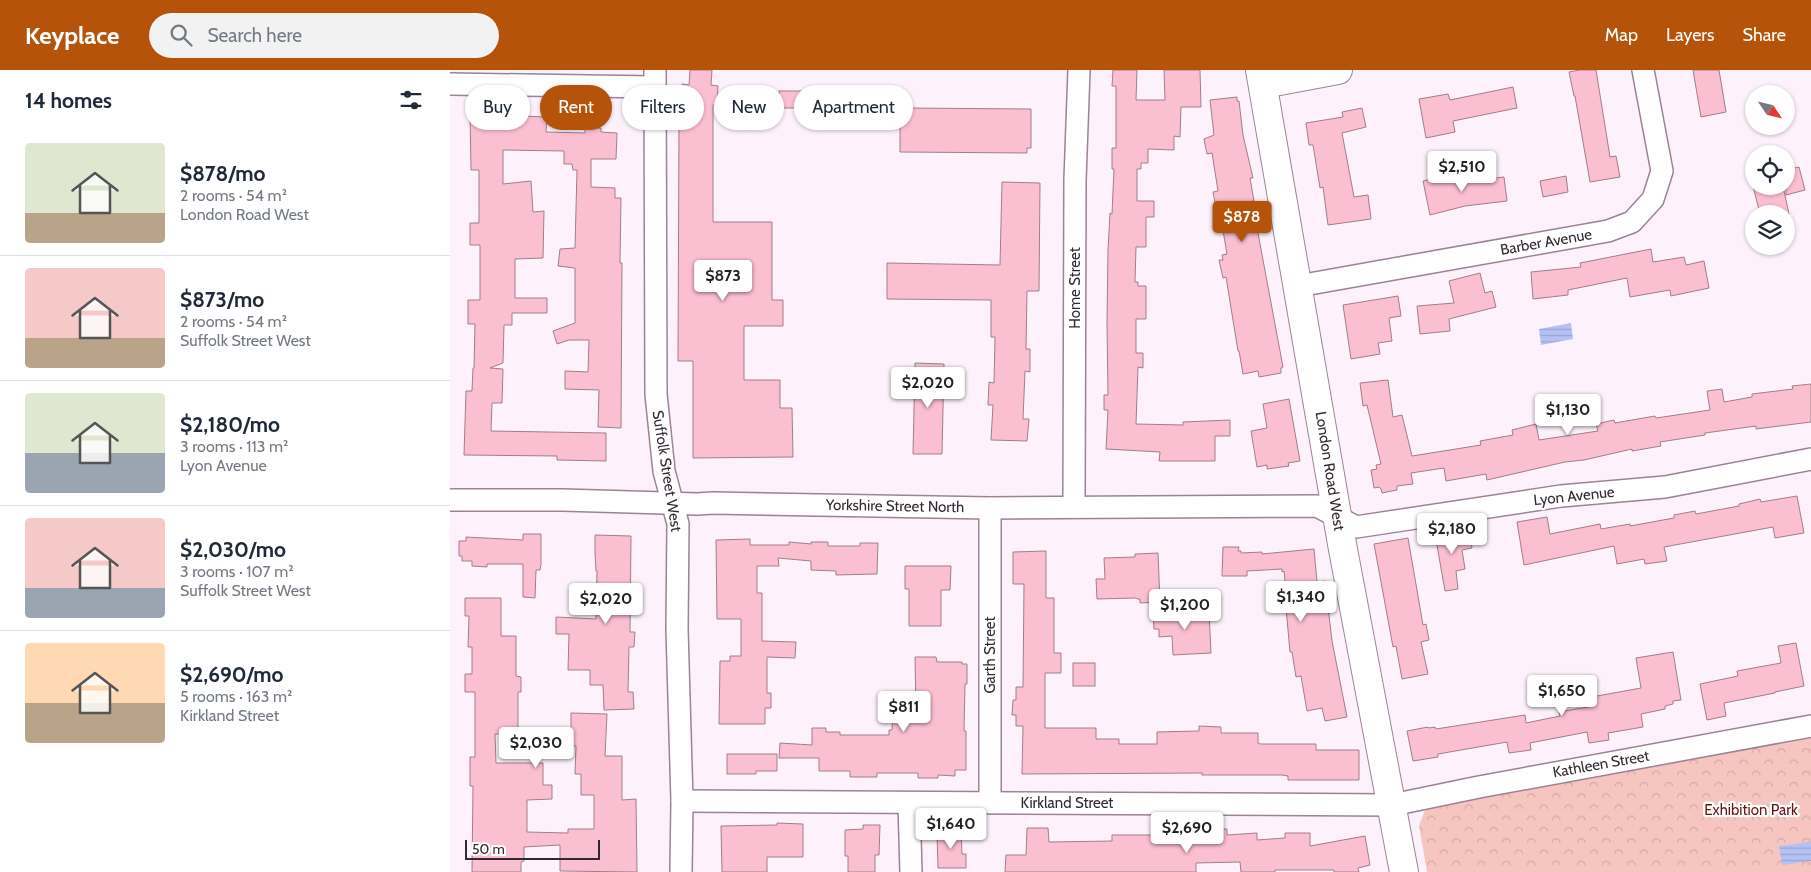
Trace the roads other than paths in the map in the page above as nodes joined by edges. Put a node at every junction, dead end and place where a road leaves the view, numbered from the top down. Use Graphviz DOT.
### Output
graph roads {
  1 [pos="1079,70"];
  2 [pos="1338,70"];
  3 [pos="1643,70"];
  4 [pos="1261,77"];
  5 [pos="655,79"];
  6 [pos="450,84"];
  7 [pos="1298,286"];
  8 [pos="1811,459"];
  9 [pos="450,500"];
  10 [pos="672,503"];
  11 [pos="1074,506"];
  12 [pos="990,508"];
  13 [pos="1338,518"];
  14 [pos="1811,726"];
  15 [pos="682,800"];
  16 [pos="990,802"];
  17 [pos="909,803"];
  18 [pos="1392,805"];
  19 [pos="681,872"];
  20 [pos="911,872"];
  21 [pos="1404,872"];
  1 -- 11 [label="street, Home Street"];
  2 -- 4 [label="street"];
  3 -- 7 [label="street, Barber Avenue"];
  4 -- 7 [label="street, London Road West"];
  5 -- 6 [label="street"];
  5 -- 10 [label="street, Suffolk Street West"];
  7 -- 13 [label="street, London Road West"];
  8 -- 13 [label="street, Lyon Avenue"];
  9 -- 10 [label="street, Yorkshire Street North"];
  10 -- 12 [label="street, Yorkshire Street North"];
  10 -- 15 [label="street, Suffolk Street West"];
  11 -- 12 [label="street, Yorkshire Street North"];
  11 -- 13 [label="street, Yorkshire Street North"];
  12 -- 16 [label="street, Garth Street"];
  13 -- 18 [label="street, London Road West"];
  14 -- 18 [label="street, Kathleen Street"];
  15 -- 17 [label="street, Kirkland Street"];
  15 -- 19 [label="street, Suffolk Street West"];
  16 -- 17 [label="street, Kirkland Street"];
  16 -- 18 [label="street, Kirkland Street"];
  17 -- 20 [label="street"];
  18 -- 21 [label="street, London Road West"];
}
